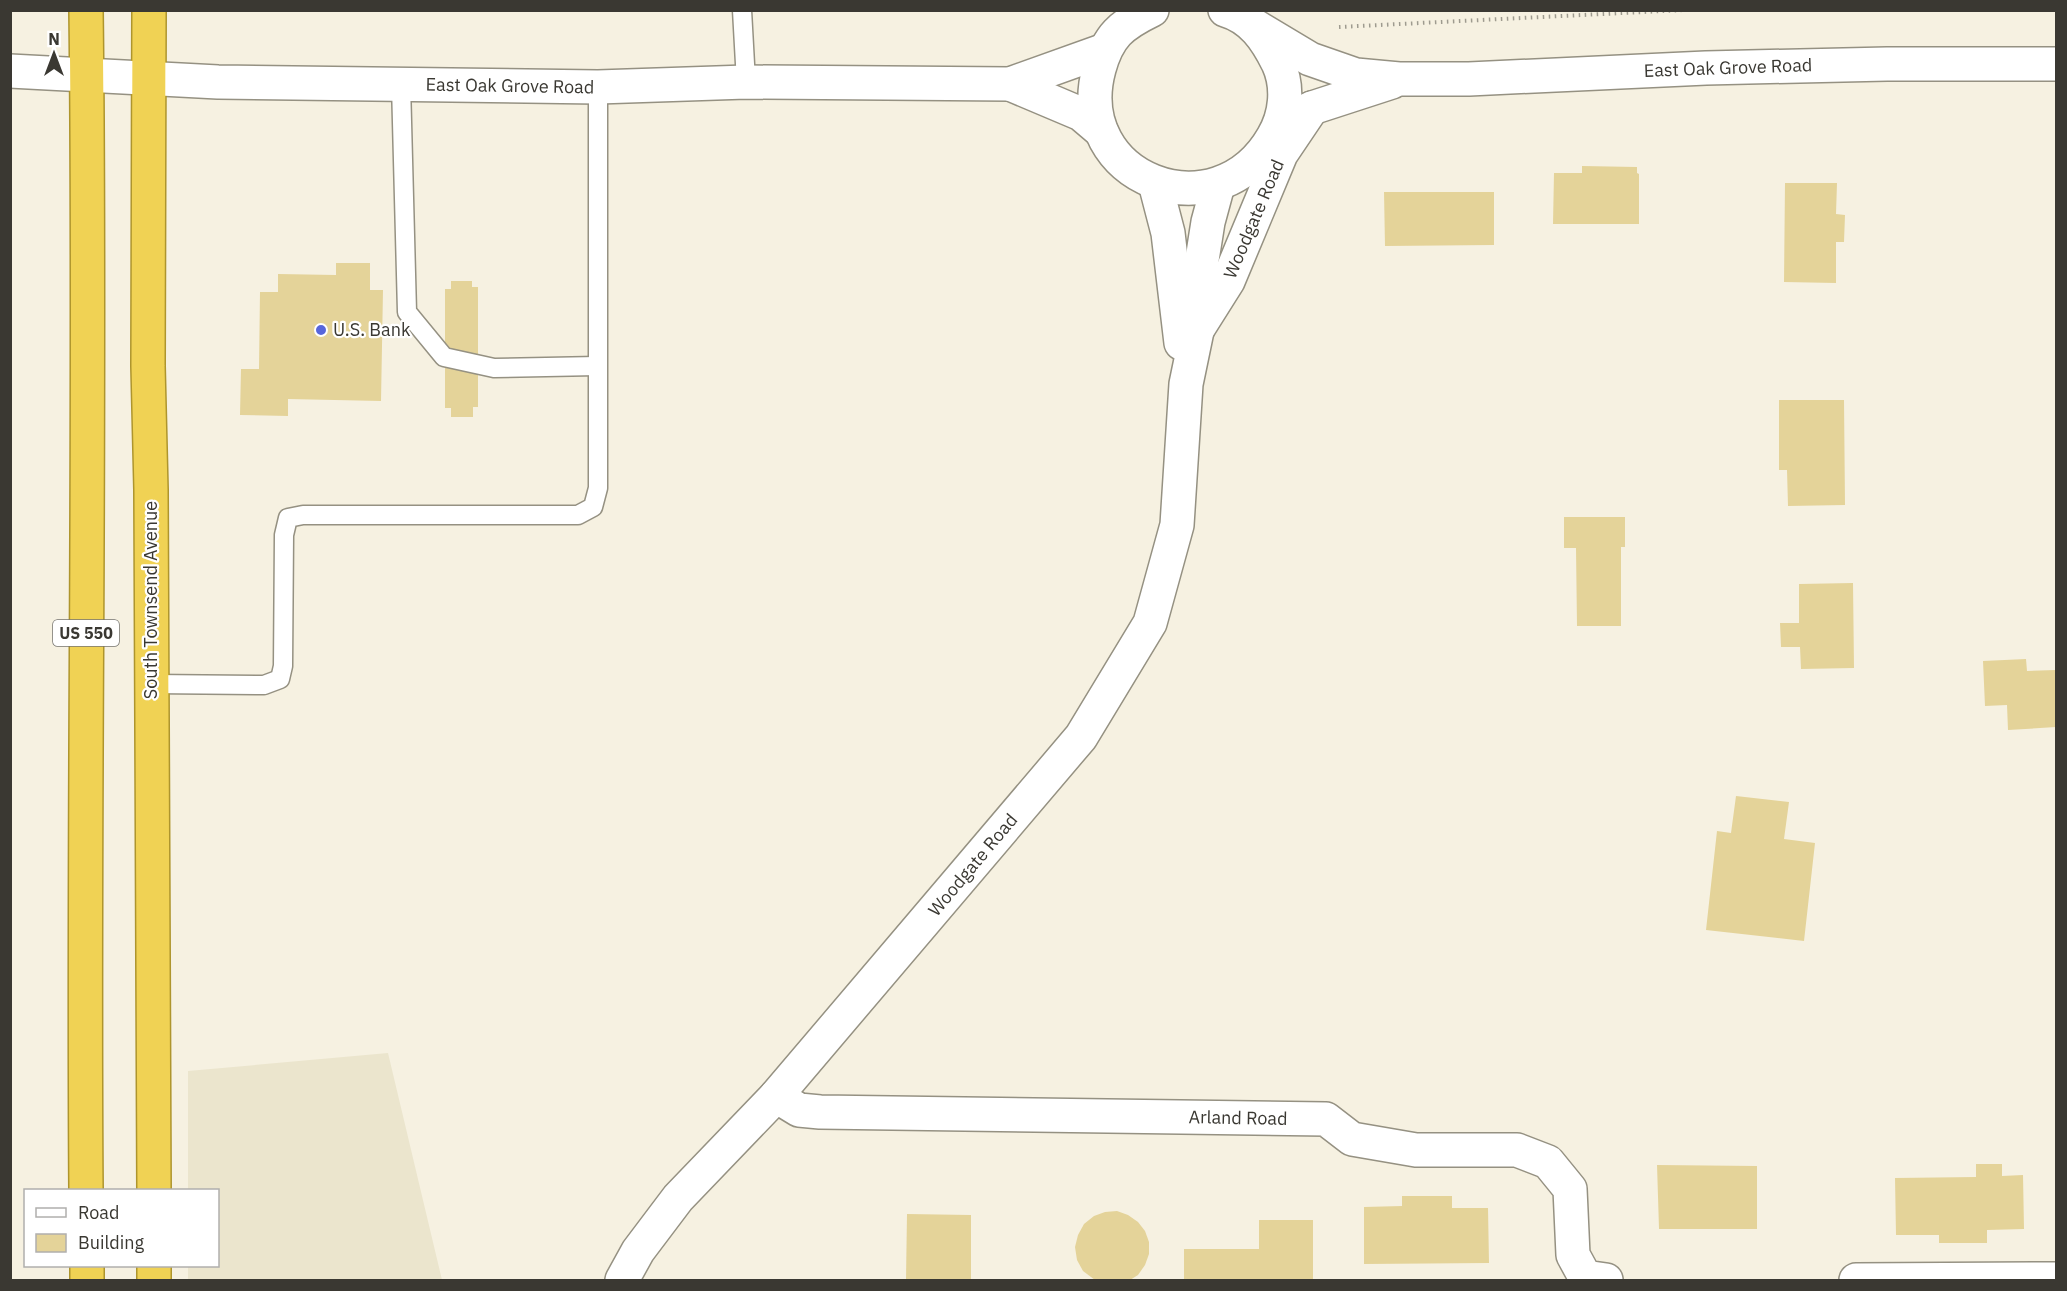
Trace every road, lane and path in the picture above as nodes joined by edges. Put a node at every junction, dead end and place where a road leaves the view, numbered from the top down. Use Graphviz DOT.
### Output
graph roads {
  1 [pos="86,10"];
  2 [pos="149,10"];
  3 [pos="742,10"];
  4 [pos="1152,10"];
  5 [pos="1684,10"];
  6 [pos="1238,15"];
  7 [pos="1339,27"];
  8 [pos="1105,50"];
  9 [pos="2056,64"];
  10 [pos="10,71"];
  11 [pos="87,75"];
  12 [pos="148,78"];
  13 [pos="1399,79"];
  14 [pos="746,82"];
  15 [pos="401,84"];
  16 [pos="1010,84"];
  17 [pos="598,87"];
  18 [pos="1312,108"];
  19 [pos="1281,123"];
  20 [pos="1101,131"];
  21 [pos="1155,183"];
  22 [pos="1218,185"];
  23 [pos="1197,331"];
  24 [pos="597,366"];
  25 [pos="1186,384"];
  26 [pos="152,684"];
  27 [pos="776,1096"];
  28 [pos="86,1189"];
  29 [pos="154,1189"];
  30 [pos="2056,1279"];
  31 [pos="622,1281"];
  32 [pos="1606,1281"];
  33 [pos="1856,1281"];
  1 -- 11 [label="highway, US 550"];
  2 -- 12 [label="highway, South Townsend Avenue"];
  3 -- 14 [label="lane"];
  4 -- 8 [label="street"];
  5 -- 7 [label="path"];
  6 -- 13 [label="street, East Oak Grove Road"];
  6 -- 19 [label="street"];
  8 -- 16 [label="street, East Oak Grove Road"];
  8 -- 20 [label="street"];
  9 -- 13 [label="street, East Oak Grove Road"];
  10 -- 11 [label="street, East Oak Grove Road"];
  11 -- 12 [label="street, East Oak Grove Road"];
  11 -- 28 [label="highway, US 550"];
  12 -- 15 [label="street, East Oak Grove Road"];
  12 -- 26 [label="highway, South Townsend Avenue"];
  13 -- 18 [label="street, East Oak Grove Road"];
  14 -- 16 [label="street, East Oak Grove Road"];
  14 -- 17 [label="street, East Oak Grove Road"];
  15 -- 17 [label="street, East Oak Grove Road"];
  15 -- 24 [label="lane"];
  16 -- 20 [label="street, East Oak Grove Road"];
  17 -- 24 [label="lane"];
  18 -- 19 [label="street, East Oak Grove Road"];
  18 -- 23 [label="street, Woodgate Road"];
  19 -- 22 [label="street"];
  20 -- 21 [label="street"];
  21 -- 22 [label="street"];
  21 -- 25 [label="street, Woodgate Road"];
  22 -- 23 [label="street, Woodgate Road"];
  23 -- 25 [label="street, Woodgate Road"];
  24 -- 26 [label="lane"];
  25 -- 27 [label="street, Woodgate Road"];
  26 -- 29 [label="highway, South Townsend Avenue"];
  27 -- 31 [label="street, Woodgate Road"];
  27 -- 32 [label="street, Arland Road"];
  30 -- 33 [label="street"];
}
